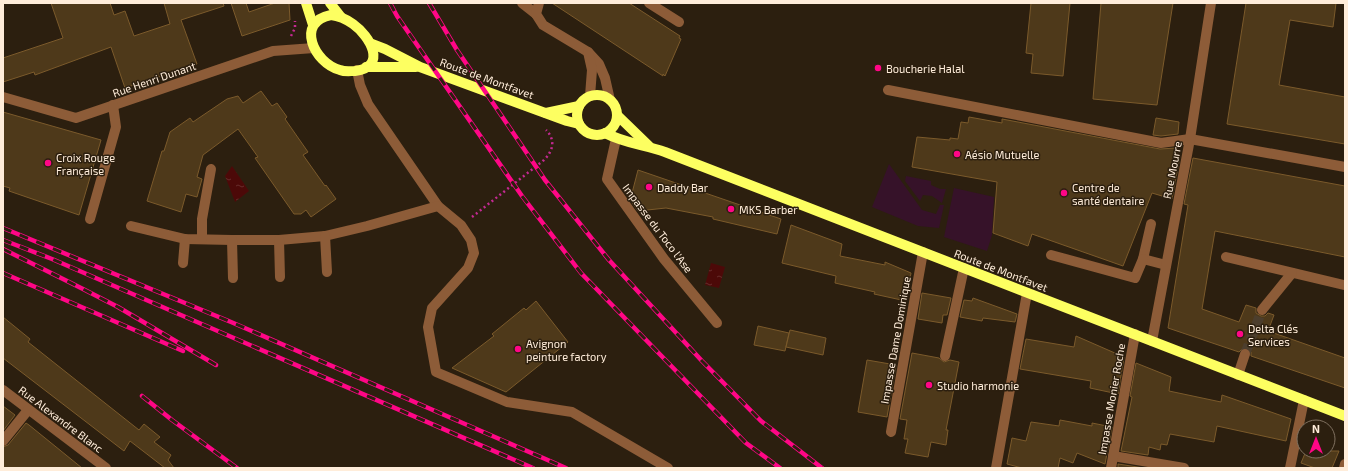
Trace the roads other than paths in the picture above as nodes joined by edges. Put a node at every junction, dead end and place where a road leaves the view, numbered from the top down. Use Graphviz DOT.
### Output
graph roads {
  1 [pos="306,3"];
  2 [pos="330,3"];
  3 [pos="522,3"];
  4 [pos="539,3"];
  5 [pos="649,3"];
  6 [pos="1211,3"];
  7 [pos="536,14"];
  8 [pos="341,17"];
  9 [pos="678,22"];
  10 [pos="314,25"];
  11 [pos="372,44"];
  12 [pos="314,48"];
  13 [pos="588,52"];
  14 [pos="420,67"];
  15 [pos="362,69"];
  16 [pos="888,90"];
  17 [pos="590,96"];
  18 [pos="3,97"];
  19 [pos="610,100"];
  20 [pos="113,105"];
  21 [pos="579,106"];
  22 [pos="542,111"];
  23 [pos="617,115"];
  24 [pos="579,124"];
  25 [pos="605,133"];
  26 [pos="616,139"];
  27 [pos="1190,139"];
  28 [pos="649,146"];
  29 [pos="1345,167"];
  30 [pos="211,169"];
  31 [pos="438,206"];
  32 [pos="90,219"];
  33 [pos="1151,224"];
  34 [pos="131,226"];
  35 [pos="325,236"];
  36 [pos="185,239"];
  37 [pos="202,239"];
  38 [pos="232,240"];
  39 [pos="279,240"];
  40 [pos="923,252"];
  41 [pos="1051,255"];
  42 [pos="1226,257"];
  43 [pos="1142,259"];
  44 [pos="183,264"];
  45 [pos="1166,265"];
  46 [pos="964,268"];
  47 [pos="327,272"];
  48 [pos="1292,273"];
  49 [pos="280,276"];
  50 [pos="233,278"];
  51 [pos="1344,285"];
  52 [pos="1027,292"];
  53 [pos="1262,310"];
  54 [pos="717,323"];
  55 [pos="1135,334"];
  56 [pos="1152,341"];
  57 [pos="1245,354"];
  58 [pos="945,356"];
  59 [pos="1238,375"];
  60 [pos="3,390"];
  61 [pos="1304,400"];
  62 [pos="28,410"];
  63 [pos="1345,416"];
  64 [pos="891,432"];
  65 [pos="3,441"];
  66 [pos="1113,456"];
  67 [pos="1345,464"];
  68 [pos="106,468"];
  69 [pos="668,468"];
  70 [pos="996,468"];
  71 [pos="1111,468"];
  72 [pos="1184,468"];
  73 [pos="1290,468"];
  74 [pos="1344,468"];
  1 -- 10 [label="main road"];
  2 -- 8 [label="main road"];
  3 -- 7 [label="street"];
  4 -- 7 [label="street"];
  5 -- 9 [label="street"];
  6 -- 27 [label="street, Rue Mourre"];
  7 -- 13 [label="street"];
  8 -- 10 [label="main road"];
  8 -- 11 [label="main road"];
  10 -- 12 [label="main road"];
  11 -- 14 [label="main road, Route de Montfavet"];
  11 -- 15 [label="main road"];
  12 -- 15 [label="main road"];
  12 -- 20 [label="street, Rue Henri Dunant"];
  13 -- 17 [label="street"];
  13 -- 19 [label="street"];
  14 -- 15 [label="main road, Route de Montfavet"];
  14 -- 22 [label="main road, Route de Montfavet"];
  15 -- 31 [label="street"];
  16 -- 27 [label="street"];
  17 -- 19 [label="main road"];
  17 -- 21 [label="main road"];
  18 -- 20 [label="street, Rue Henri Dunant"];
  19 -- 23 [label="main road"];
  20 -- 32 [label="street"];
  21 -- 22 [label="main road"];
  21 -- 24 [label="main road"];
  22 -- 24 [label="main road, Route de Montfavet"];
  23 -- 25 [label="main road"];
  23 -- 28 [label="main road, Route de Montfavet"];
  24 -- 25 [label="main road"];
  25 -- 26 [label="main road, Route de Montfavet"];
  26 -- 28 [label="main road, Route de Montfavet"];
  26 -- 54 [label="street, Impasse du Toco l'Ase"];
  27 -- 29 [label="street"];
  27 -- 45 [label="street, Rue Mourre"];
  28 -- 40 [label="main road, Route de Montfavet"];
  30 -- 37 [label="street"];
  31 -- 35 [label="street"];
  31 -- 69 [label="street"];
  33 -- 43 [label="street"];
  34 -- 36 [label="street"];
  35 -- 39 [label="street"];
  35 -- 47 [label="street"];
  36 -- 37 [label="street"];
  36 -- 44 [label="street"];
  37 -- 38 [label="street"];
  38 -- 39 [label="street"];
  38 -- 50 [label="street"];
  39 -- 49 [label="street"];
  40 -- 46 [label="main road, Route de Montfavet"];
  40 -- 64 [label="street, Impasse Dame Dominique"];
  41 -- 43 [label="street"];
  42 -- 48 [label="street"];
  43 -- 45 [label="street"];
  45 -- 56 [label="street, Rue Mourre"];
  46 -- 52 [label="main road, Route de Montfavet"];
  46 -- 58 [label="street"];
  48 -- 51 [label="street"];
  48 -- 53 [label="street"];
  52 -- 55 [label="main road, Route de Montfavet"];
  52 -- 70 [label="street"];
  55 -- 56 [label="main road, Route de Montfavet"];
  55 -- 66 [label="street, Impasse Monier Roche"];
  56 -- 59 [label="main road, Route de Montfavet"];
  57 -- 59 [label="street"];
  59 -- 61 [label="main road, Route de Montfavet"];
  60 -- 62 [label="street, Rue Alexandre Blanc"];
  61 -- 63 [label="main road, Route de Montfavet"];
  61 -- 73 [label="street"];
  62 -- 65 [label="street"];
  62 -- 68 [label="street, Rue Alexandre Blanc"];
  66 -- 71 [label="street, Impasse Monier Roche"];
  66 -- 72 [label="street"];
  67 -- 74 [label="street"];
}
